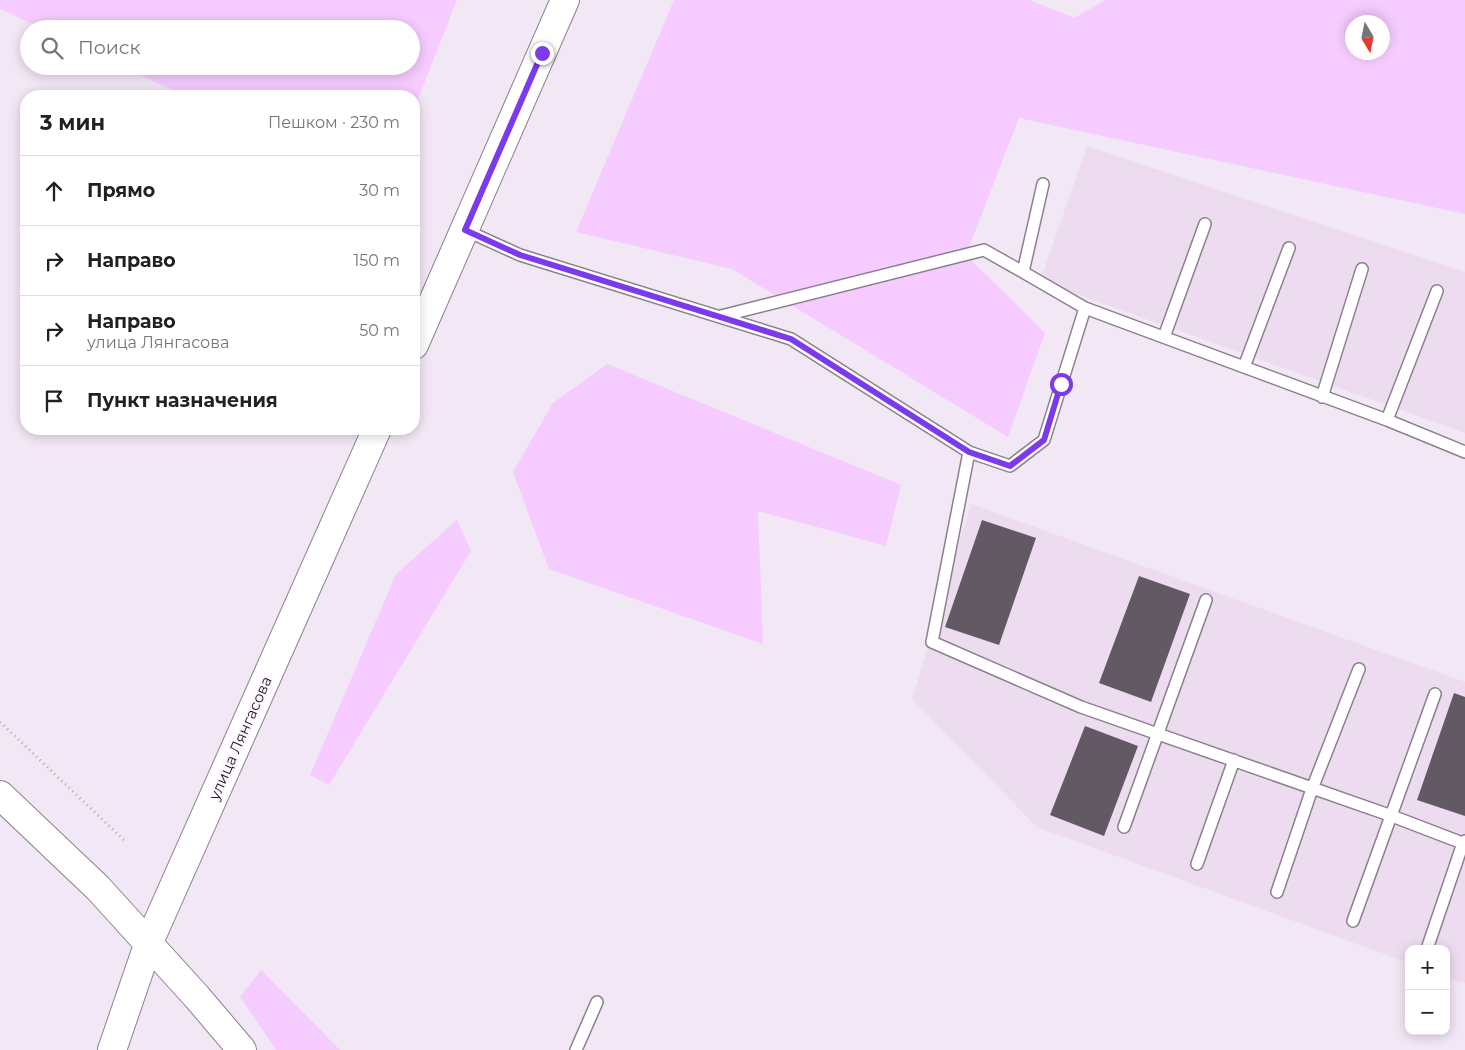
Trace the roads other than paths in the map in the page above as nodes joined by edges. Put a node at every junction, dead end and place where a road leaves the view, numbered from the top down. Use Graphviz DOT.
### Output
graph roads {
  1 [pos="565,0"];
  2 [pos="1043,184"];
  3 [pos="1205,224"];
  4 [pos="465,230"];
  5 [pos="1289,248"];
  6 [pos="1362,269"];
  7 [pos="1023,272"];
  8 [pos="1437,291"];
  9 [pos="1085,308"];
  10 [pos="719,317"];
  11 [pos="420,331"];
  12 [pos="1164,338"];
  13 [pos="1244,367"];
  14 [pos="1322,397"];
  15 [pos="1387,420"];
  16 [pos="374,435"];
  17 [pos="969,452"];
  18 [pos="1465,452"];
  19 [pos="1206,600"];
  20 [pos="1359,669"];
  21 [pos="1436,694"];
  22 [pos="1159,733"];
  23 [pos="1234,760"];
  24 [pos="1312,789"];
  25 [pos="0,795"];
  26 [pos="1392,816"];
  27 [pos="1124,827"];
  28 [pos="1464,843"];
  29 [pos="1198,864"];
  30 [pos="1277,892"];
  31 [pos="1354,921"];
  32 [pos="149,942"];
  33 [pos="1428,945"];
  34 [pos="597,1002"];
  35 [pos="112,1050"];
  36 [pos="242,1050"];
  37 [pos="576,1050"];
  1 -- 4 [label="main road"];
  2 -- 7 [label="lane"];
  3 -- 12 [label="lane"];
  4 -- 10 [label="lane"];
  4 -- 11 [label="main road"];
  5 -- 13 [label="lane"];
  6 -- 14 [label="lane"];
  7 -- 9 [label="lane"];
  7 -- 10 [label="lane"];
  8 -- 15 [label="lane"];
  9 -- 12 [label="lane"];
  9 -- 17 [label="lane"];
  10 -- 17 [label="lane"];
  12 -- 13 [label="lane"];
  13 -- 14 [label="lane"];
  14 -- 15 [label="lane"];
  15 -- 18 [label="lane"];
  16 -- 32 [label="main road, улица Лянгасова"];
  17 -- 22 [label="lane"];
  19 -- 22 [label="lane"];
  20 -- 24 [label="lane"];
  21 -- 26 [label="lane"];
  22 -- 23 [label="lane"];
  22 -- 27 [label="lane"];
  23 -- 24 [label="lane"];
  23 -- 29 [label="lane"];
  24 -- 26 [label="lane"];
  24 -- 30 [label="lane"];
  25 -- 32 [label="main road"];
  26 -- 28 [label="lane"];
  26 -- 31 [label="lane"];
  28 -- 33 [label="lane"];
  32 -- 35 [label="main road, улица Лянгасова"];
  32 -- 36 [label="main road"];
  34 -- 37 [label="lane"];
}
